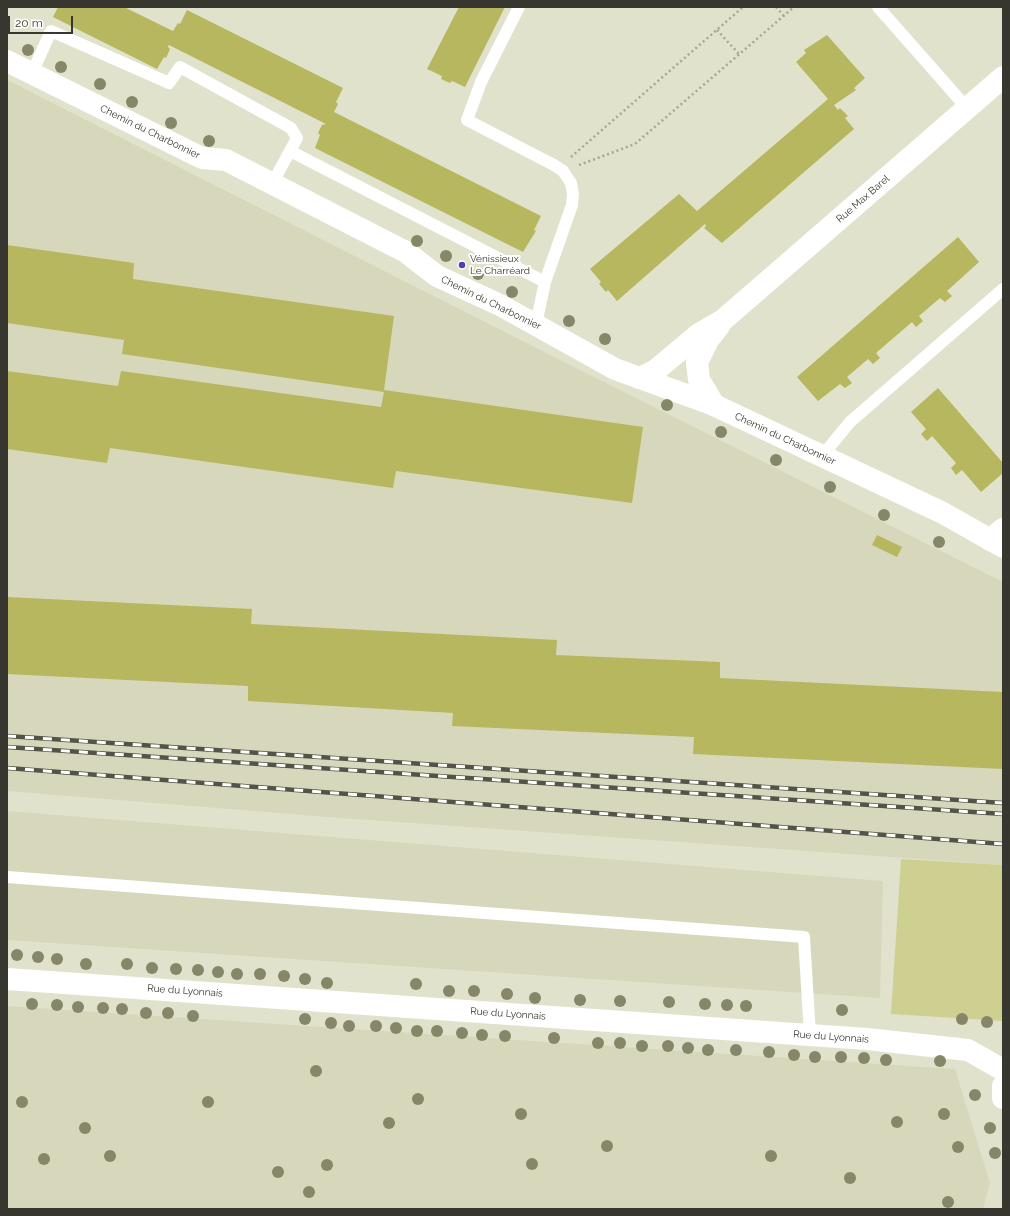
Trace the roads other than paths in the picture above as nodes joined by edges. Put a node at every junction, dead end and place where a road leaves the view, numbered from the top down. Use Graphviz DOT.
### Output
graph roads {
  1 [pos="519,7"];
  2 [pos="878,7"];
  3 [pos="7,61"];
  4 [pos="32,73"];
  5 [pos="1003,77"];
  6 [pos="968,108"];
  7 [pos="290,151"];
  8 [pos="272,184"];
  9 [pos="545,282"];
  10 [pos="1003,289"];
  11 [pos="724,320"];
  12 [pos="536,324"];
  13 [pos="640,378"];
  14 [pos="714,405"];
  15 [pos="822,456"];
  16 [pos="999,539"];
  17 [pos="7,877"];
  18 [pos="7,978"];
  19 [pos="810,1035"];
  20 [pos="1003,1070"];
  21 [pos="1003,1086"];
  22 [pos="1003,1098"];
  1 -- 9 [label="lane"];
  2 -- 6 [label="lane"];
  3 -- 4 [label="street, Chemin du Charbonnier"];
  4 -- 7 [label="lane"];
  4 -- 8 [label="street, Chemin du Charbonnier"];
  5 -- 6 [label="street, Rue Max Barel"];
  6 -- 11 [label="street, Rue Max Barel"];
  7 -- 8 [label="lane"];
  7 -- 9 [label="lane"];
  8 -- 12 [label="street, Chemin du Charbonnier"];
  9 -- 12 [label="lane"];
  10 -- 15 [label="lane"];
  11 -- 13 [label="street, Rue Max Barel"];
  11 -- 14 [label="street, Rue Max Barel"];
  12 -- 13 [label="street, Chemin du Charbonnier"];
  13 -- 14 [label="street, Chemin du Charbonnier"];
  14 -- 15 [label="street, Chemin du Charbonnier"];
  15 -- 16 [label="street, Chemin du Charbonnier"];
  17 -- 19 [label="lane"];
  18 -- 19 [label="street, Rue du Lyonnais"];
  19 -- 20 [label="street, Rue du Lyonnais"];
  21 -- 22 [label="street"];
}
